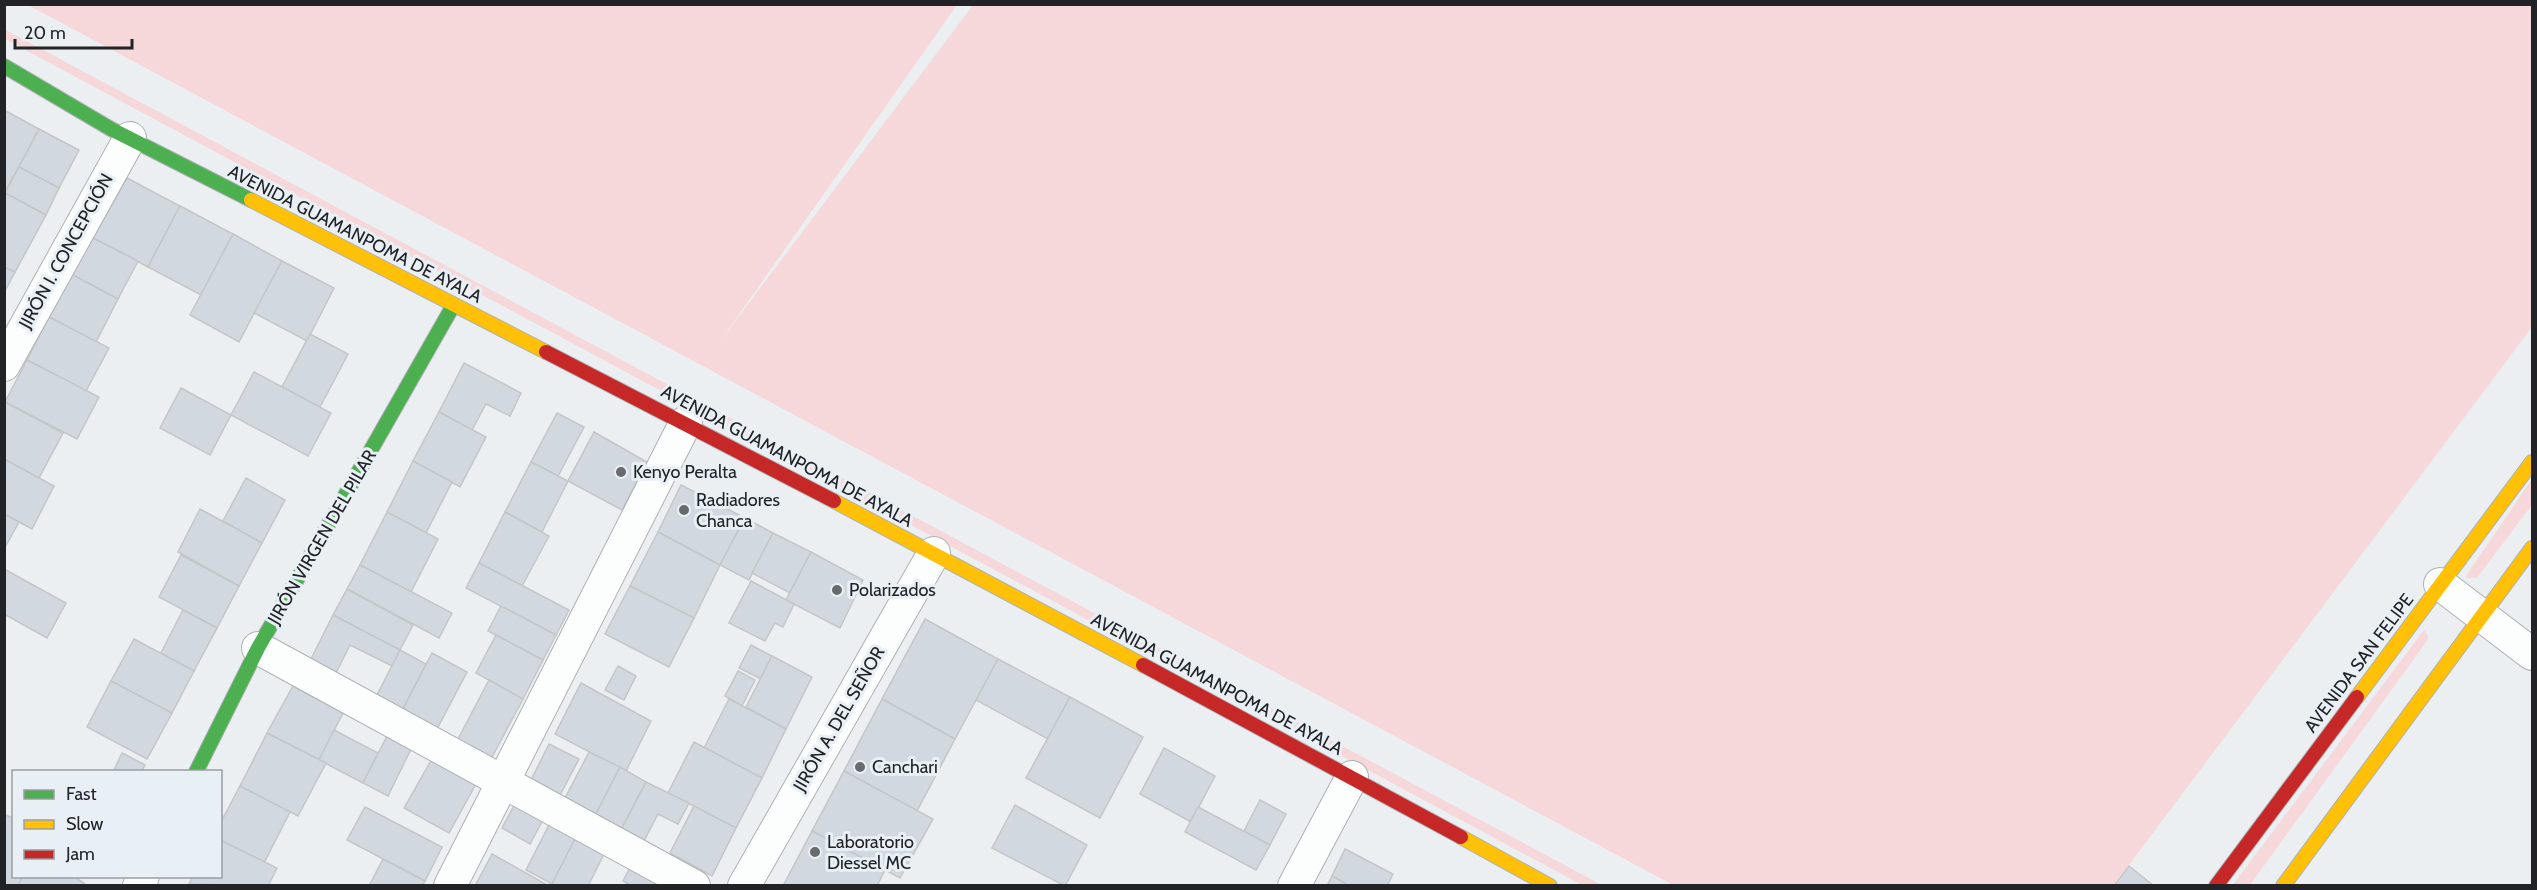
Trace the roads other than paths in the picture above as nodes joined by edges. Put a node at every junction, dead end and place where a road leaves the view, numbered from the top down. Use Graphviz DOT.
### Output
graph roads {
  1 [pos="4,66"];
  2 [pos="130,138"];
  3 [pos="453,306"];
  4 [pos="4,365"];
  5 [pos="686,422"];
  6 [pos="2532,462"];
  7 [pos="2532,548"];
  8 [pos="934,553"];
  9 [pos="2440,584"];
  10 [pos="2481,615"];
  11 [pos="258,648"];
  12 [pos="2532,654"];
  13 [pos="197,770"];
  14 [pos="1352,777"];
  15 [pos="503,783"];
  16 [pos="450,885"];
  17 [pos="694,885"];
  18 [pos="744,885"];
  19 [pos="1294,885"];
  20 [pos="1550,885"];
  21 [pos="2216,885"];
  22 [pos="2283,885"];
  1 -- 2 [label="street, AVENIDA GUAMANPOMA DE AYALA"];
  2 -- 3 [label="street, AVENIDA GUAMANPOMA DE AYALA"];
  2 -- 4 [label="street, JIRÓN I. CONCEPCIÓN"];
  3 -- 5 [label="street, AVENIDA GUAMANPOMA DE AYALA"];
  3 -- 11 [label="street, JIRÓN VIRGEN DEL PILAR"];
  5 -- 8 [label="street, AVENIDA GUAMANPOMA DE AYALA"];
  5 -- 15 [label="street"];
  6 -- 9 [label="street, AVENIDA SAN FELIPE"];
  7 -- 10 [label="street"];
  8 -- 14 [label="street, AVENIDA GUAMANPOMA DE AYALA"];
  8 -- 18 [label="street, JIRÓN A. DEL SEÑOR"];
  9 -- 10 [label="street"];
  9 -- 21 [label="street, AVENIDA SAN FELIPE"];
  10 -- 12 [label="street"];
  10 -- 22 [label="street"];
  11 -- 13 [label="street, JIRÓN VIRGEN DEL PILAR"];
  11 -- 15 [label="street"];
  14 -- 19 [label="street"];
  14 -- 20 [label="street, AVENIDA GUAMANPOMA DE AYALA"];
  15 -- 16 [label="street"];
  15 -- 17 [label="street"];
}
